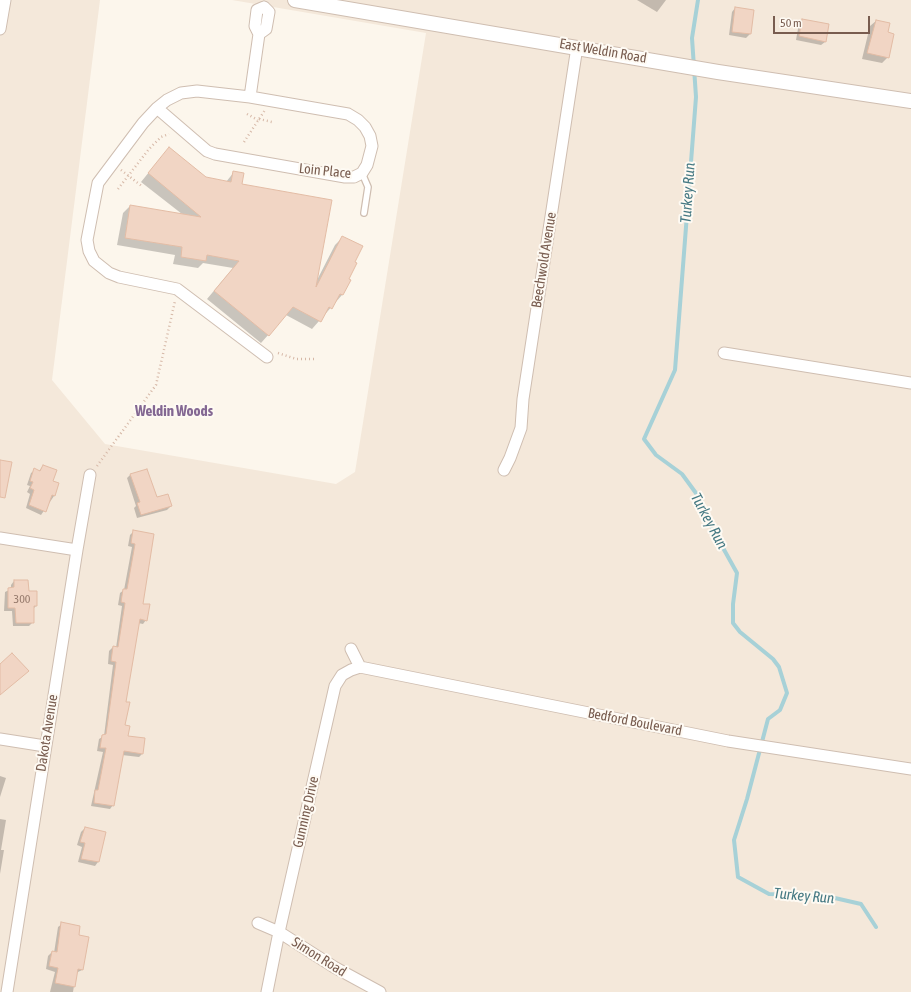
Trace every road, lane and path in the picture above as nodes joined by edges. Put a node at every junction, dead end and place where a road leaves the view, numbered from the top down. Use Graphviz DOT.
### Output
graph roads {
  1 [pos="5,0"];
  2 [pos="295,0"];
  3 [pos="264,4"];
  4 [pos="0,29"];
  5 [pos="577,47"];
  6 [pos="250,97"];
  7 [pos="911,101"];
  8 [pos="157,108"];
  9 [pos="266,108"];
  10 [pos="247,114"];
  11 [pos="259,120"];
  12 [pos="272,122"];
  13 [pos="244,142"];
  14 [pos="121,170"];
  15 [pos="362,173"];
  16 [pos="143,187"];
  17 [pos="364,213"];
  18 [pos="178,289"];
  19 [pos="724,353"];
  20 [pos="271,354"];
  21 [pos="316,359"];
  22 [pos="911,382"];
  23 [pos="504,470"];
  24 [pos="90,475"];
  25 [pos="0,538"];
  26 [pos="76,550"];
  27 [pos="351,649"];
  28 [pos="360,667"];
  29 [pos="0,739"];
  30 [pos="45,746"];
  31 [pos="911,769"];
  32 [pos="258,923"];
  33 [pos="279,932"];
  34 [pos="7,992"];
  35 [pos="267,992"];
  36 [pos="380,992"];
  1 -- 4 [label="street"];
  2 -- 5 [label="street, East Weldin Road"];
  3 -- 6 [label="street"];
  5 -- 7 [label="street, East Weldin Road"];
  5 -- 23 [label="street, Beechwold Avenue"];
  6 -- 8 [label="street, Loin Place"];
  6 -- 15 [label="street, Loin Place"];
  8 -- 15 [label="street, Loin Place"];
  8 -- 18 [label="street, Loin Place"];
  9 -- 11 [label="path"];
  10 -- 11 [label="path"];
  11 -- 12 [label="path"];
  11 -- 13 [label="path"];
  14 -- 16 [label="path"];
  15 -- 17 [label="lane"];
  18 -- 20 [label="street, Loin Place"];
  18 -- 24 [label="path"];
  19 -- 22 [label="street"];
  20 -- 21 [label="path"];
  24 -- 26 [label="street, Dakota Avenue"];
  25 -- 26 [label="street"];
  26 -- 30 [label="street, Dakota Avenue"];
  27 -- 28 [label="street"];
  28 -- 31 [label="street, Bedford Boulevard"];
  28 -- 33 [label="street, Gunning Drive"];
  29 -- 30 [label="street"];
  30 -- 34 [label="street, Dakota Avenue"];
  32 -- 33 [label="street, Simon Road"];
  33 -- 35 [label="street, Gunning Drive"];
  33 -- 36 [label="street, Simon Road"];
}
